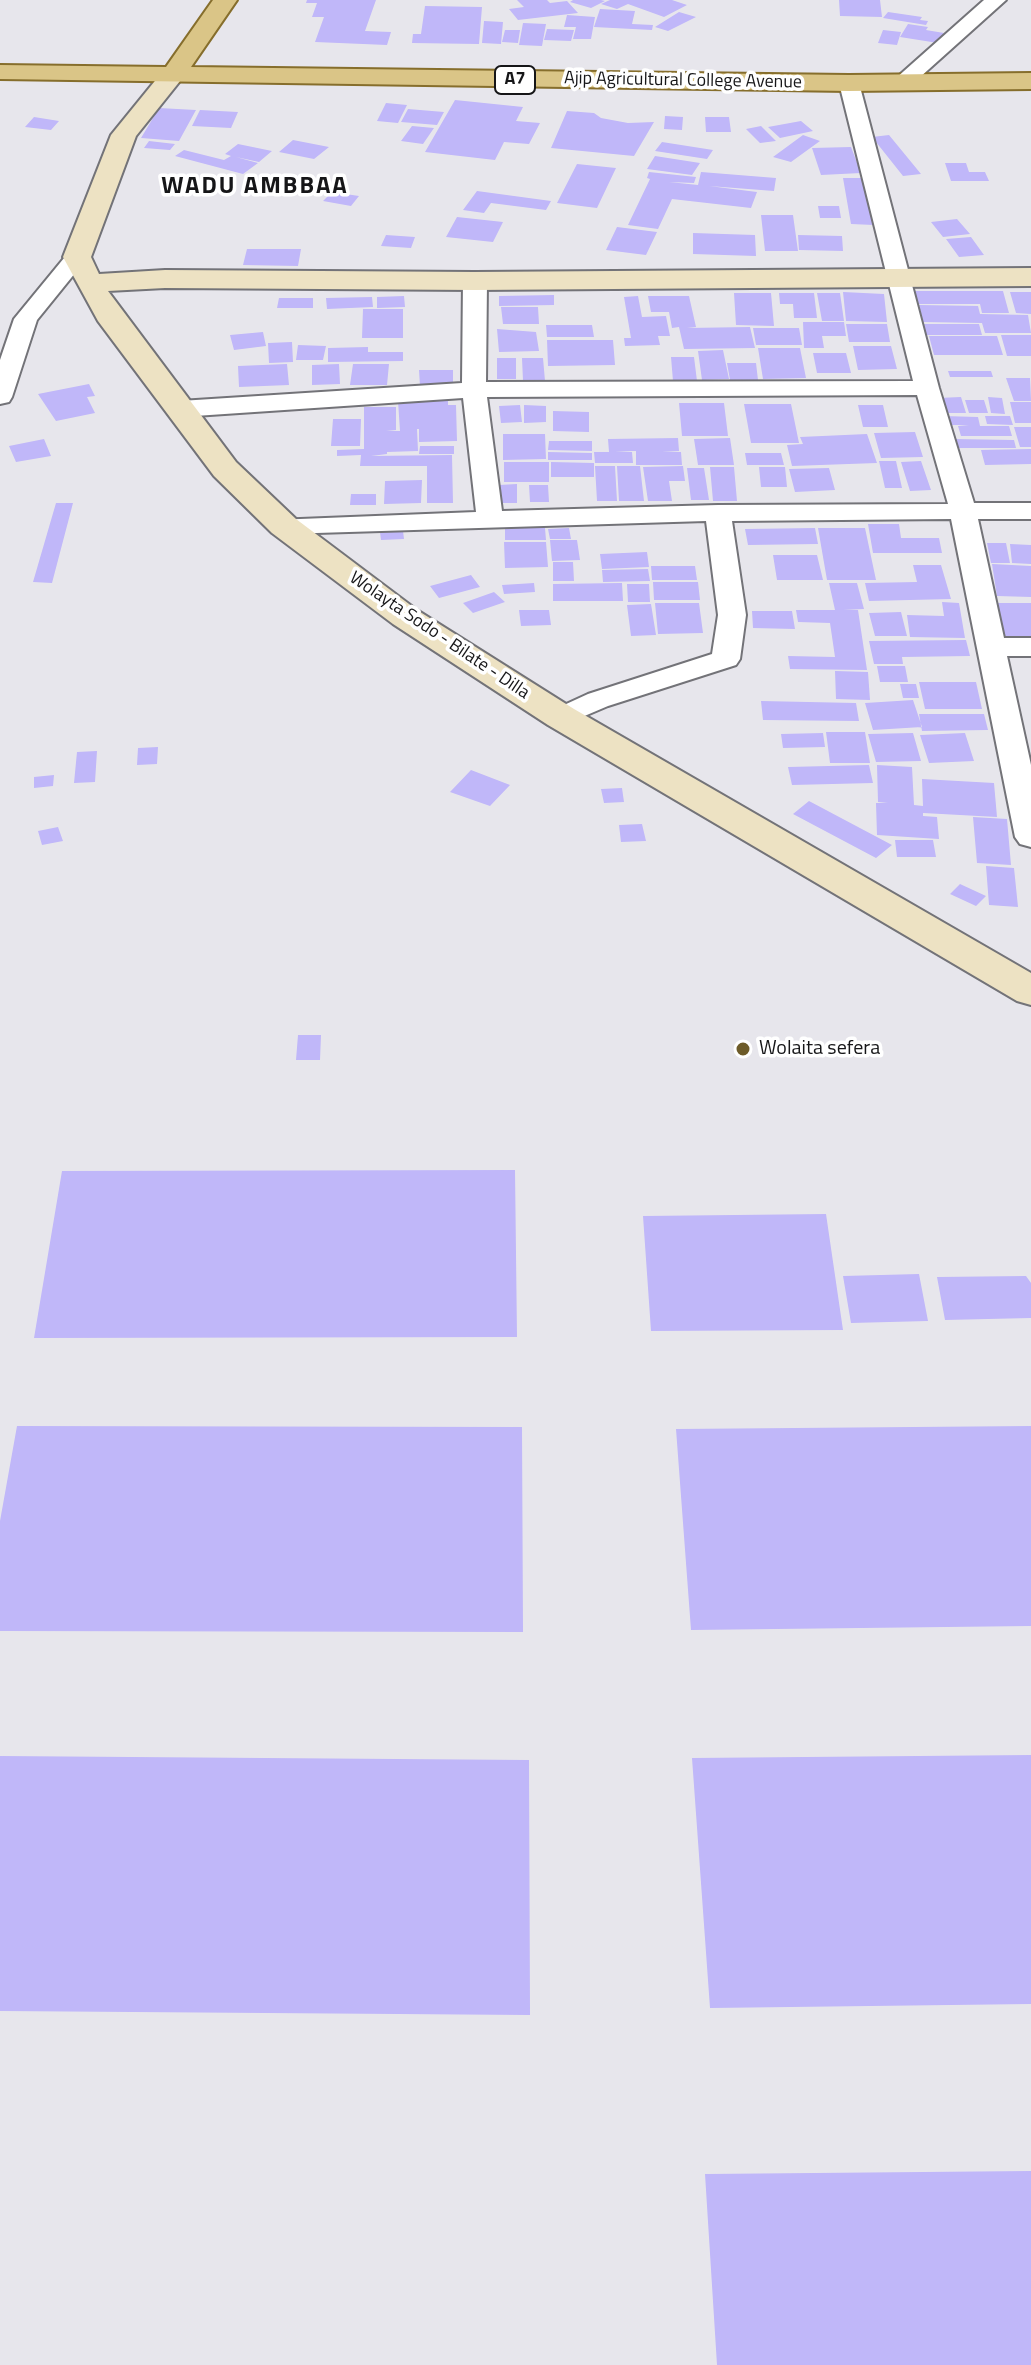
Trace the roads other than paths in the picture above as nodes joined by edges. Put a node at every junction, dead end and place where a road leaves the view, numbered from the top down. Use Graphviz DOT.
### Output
graph roads {
  1 [pos="225,0"];
  2 [pos="996,0"];
  3 [pos="0,72"];
  4 [pos="172,76"];
  5 [pos="1031,81"];
  6 [pos="849,83"];
  7 [pos="902,83"];
  8 [pos="83,270"];
  9 [pos="901,277"];
  10 [pos="1031,277"];
  11 [pos="475,281"];
  12 [pos="927,388"];
  13 [pos="474,390"];
  14 [pos="0,397"];
  15 [pos="180,409"];
  16 [pos="963,511"];
  17 [pos="1031,511"];
  18 [pos="718,513"];
  19 [pos="490,518"];
  20 [pos="284,526"];
  21 [pos="992,647"];
  22 [pos="1031,647"];
  23 [pos="561,717"];
  24 [pos="1031,837"];
  25 [pos="1031,991"];
  1 -- 4 [label="main road"];
  2 -- 7 [label="street"];
  3 -- 4 [label="main road, Ajip Agricultural College Avenue / A7"];
  4 -- 6 [label="main road, Ajip Agricultural College Avenue / A7"];
  4 -- 8 [label="main road"];
  5 -- 7 [label="main road, Ajip Agricultural College Avenue / A7"];
  6 -- 7 [label="main road, Ajip Agricultural College Avenue / A7"];
  6 -- 9 [label="street"];
  8 -- 11 [label="main road"];
  8 -- 14 [label="street"];
  8 -- 15 [label="main road, Wolayta Sodo - Bilate - Dilla"];
  9 -- 10 [label="main road"];
  9 -- 11 [label="main road"];
  9 -- 12 [label="street"];
  11 -- 13 [label="street"];
  12 -- 13 [label="street"];
  12 -- 16 [label="street"];
  13 -- 15 [label="street"];
  13 -- 19 [label="street"];
  15 -- 20 [label="main road, Wolayta Sodo - Bilate - Dilla"];
  16 -- 17 [label="street"];
  16 -- 18 [label="street"];
  16 -- 21 [label="street"];
  18 -- 19 [label="street"];
  18 -- 23 [label="street"];
  19 -- 20 [label="street"];
  20 -- 23 [label="main road, Wolayta Sodo - Bilate - Dilla"];
  21 -- 22 [label="street"];
  21 -- 24 [label="street"];
  23 -- 25 [label="main road, Wolayta Sodo - Bilate - Dilla"];
}
